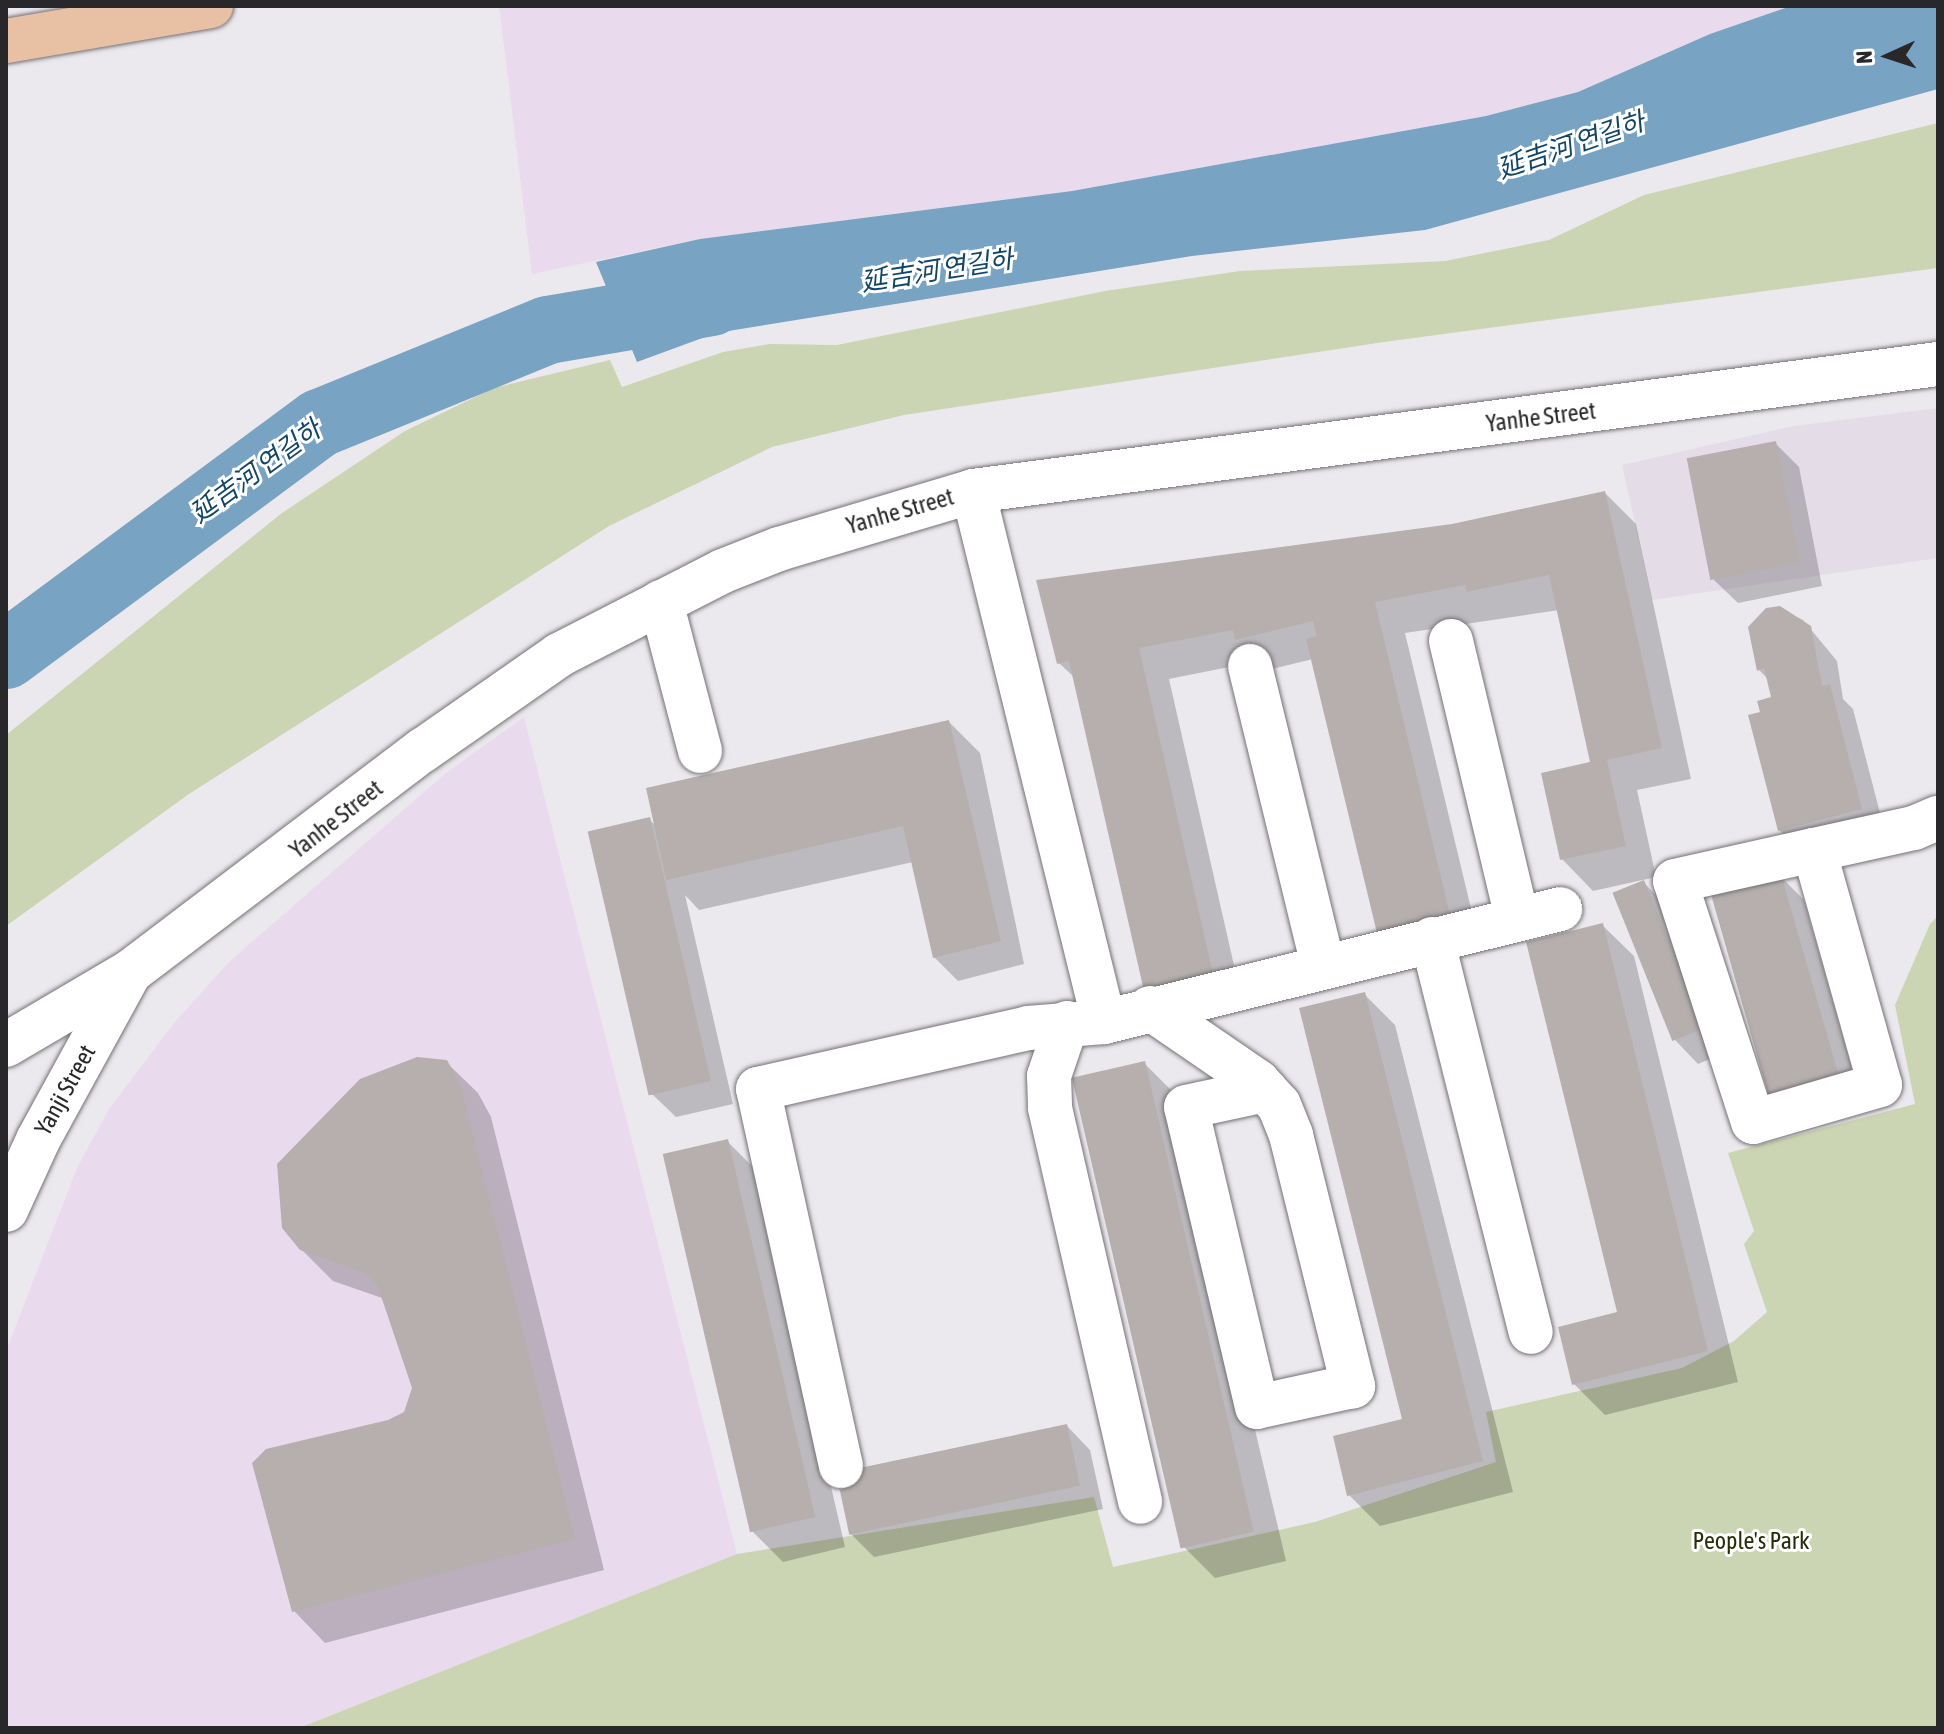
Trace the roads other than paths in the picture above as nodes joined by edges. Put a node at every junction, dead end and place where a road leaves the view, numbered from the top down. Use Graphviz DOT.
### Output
graph roads {
  1 [pos="211,6"];
  2 [pos="6,41"];
  3 [pos="1938,364"];
  4 [pos="973,491"];
  5 [pos="661,602"];
  6 [pos="1451,641"];
  7 [pos="1250,666"];
  8 [pos="700,751"];
  9 [pos="1938,818"];
  10 [pos="1814,850"];
  11 [pos="1560,909"];
  12 [pos="1517,919"];
  13 [pos="1432,939"];
  14 [pos="1323,966"];
  15 [pos="130,972"];
  16 [pos="1150,1008"];
  17 [pos="1085,1022"];
  18 [pos="6,1045"];
  19 [pos="1265,1090"];
  20 [pos="6,1210"];
  21 [pos="1531,1332"];
  22 [pos="841,1466"];
  23 [pos="1140,1502"];
  1 -- 2 [label="main road"];
  3 -- 4 [label="street, Yanhe Street"];
  4 -- 5 [label="street, Yanhe Street"];
  4 -- 17 [label="street"];
  5 -- 8 [label="street"];
  5 -- 15 [label="street, Yanhe Street"];
  6 -- 12 [label="street"];
  7 -- 14 [label="street"];
  9 -- 10 [label="street"];
  10 -- 10 [label="street"];
  11 -- 12 [label="street"];
  12 -- 13 [label="street"];
  13 -- 14 [label="street"];
  13 -- 21 [label="street"];
  14 -- 16 [label="street"];
  15 -- 18 [label="street, Yanhe Street"];
  15 -- 20 [label="street, Yanji Street"];
  16 -- 17 [label="street"];
  16 -- 19 [label="street"];
  17 -- 22 [label="street"];
  17 -- 23 [label="street"];
  19 -- 19 [label="street"];
}
